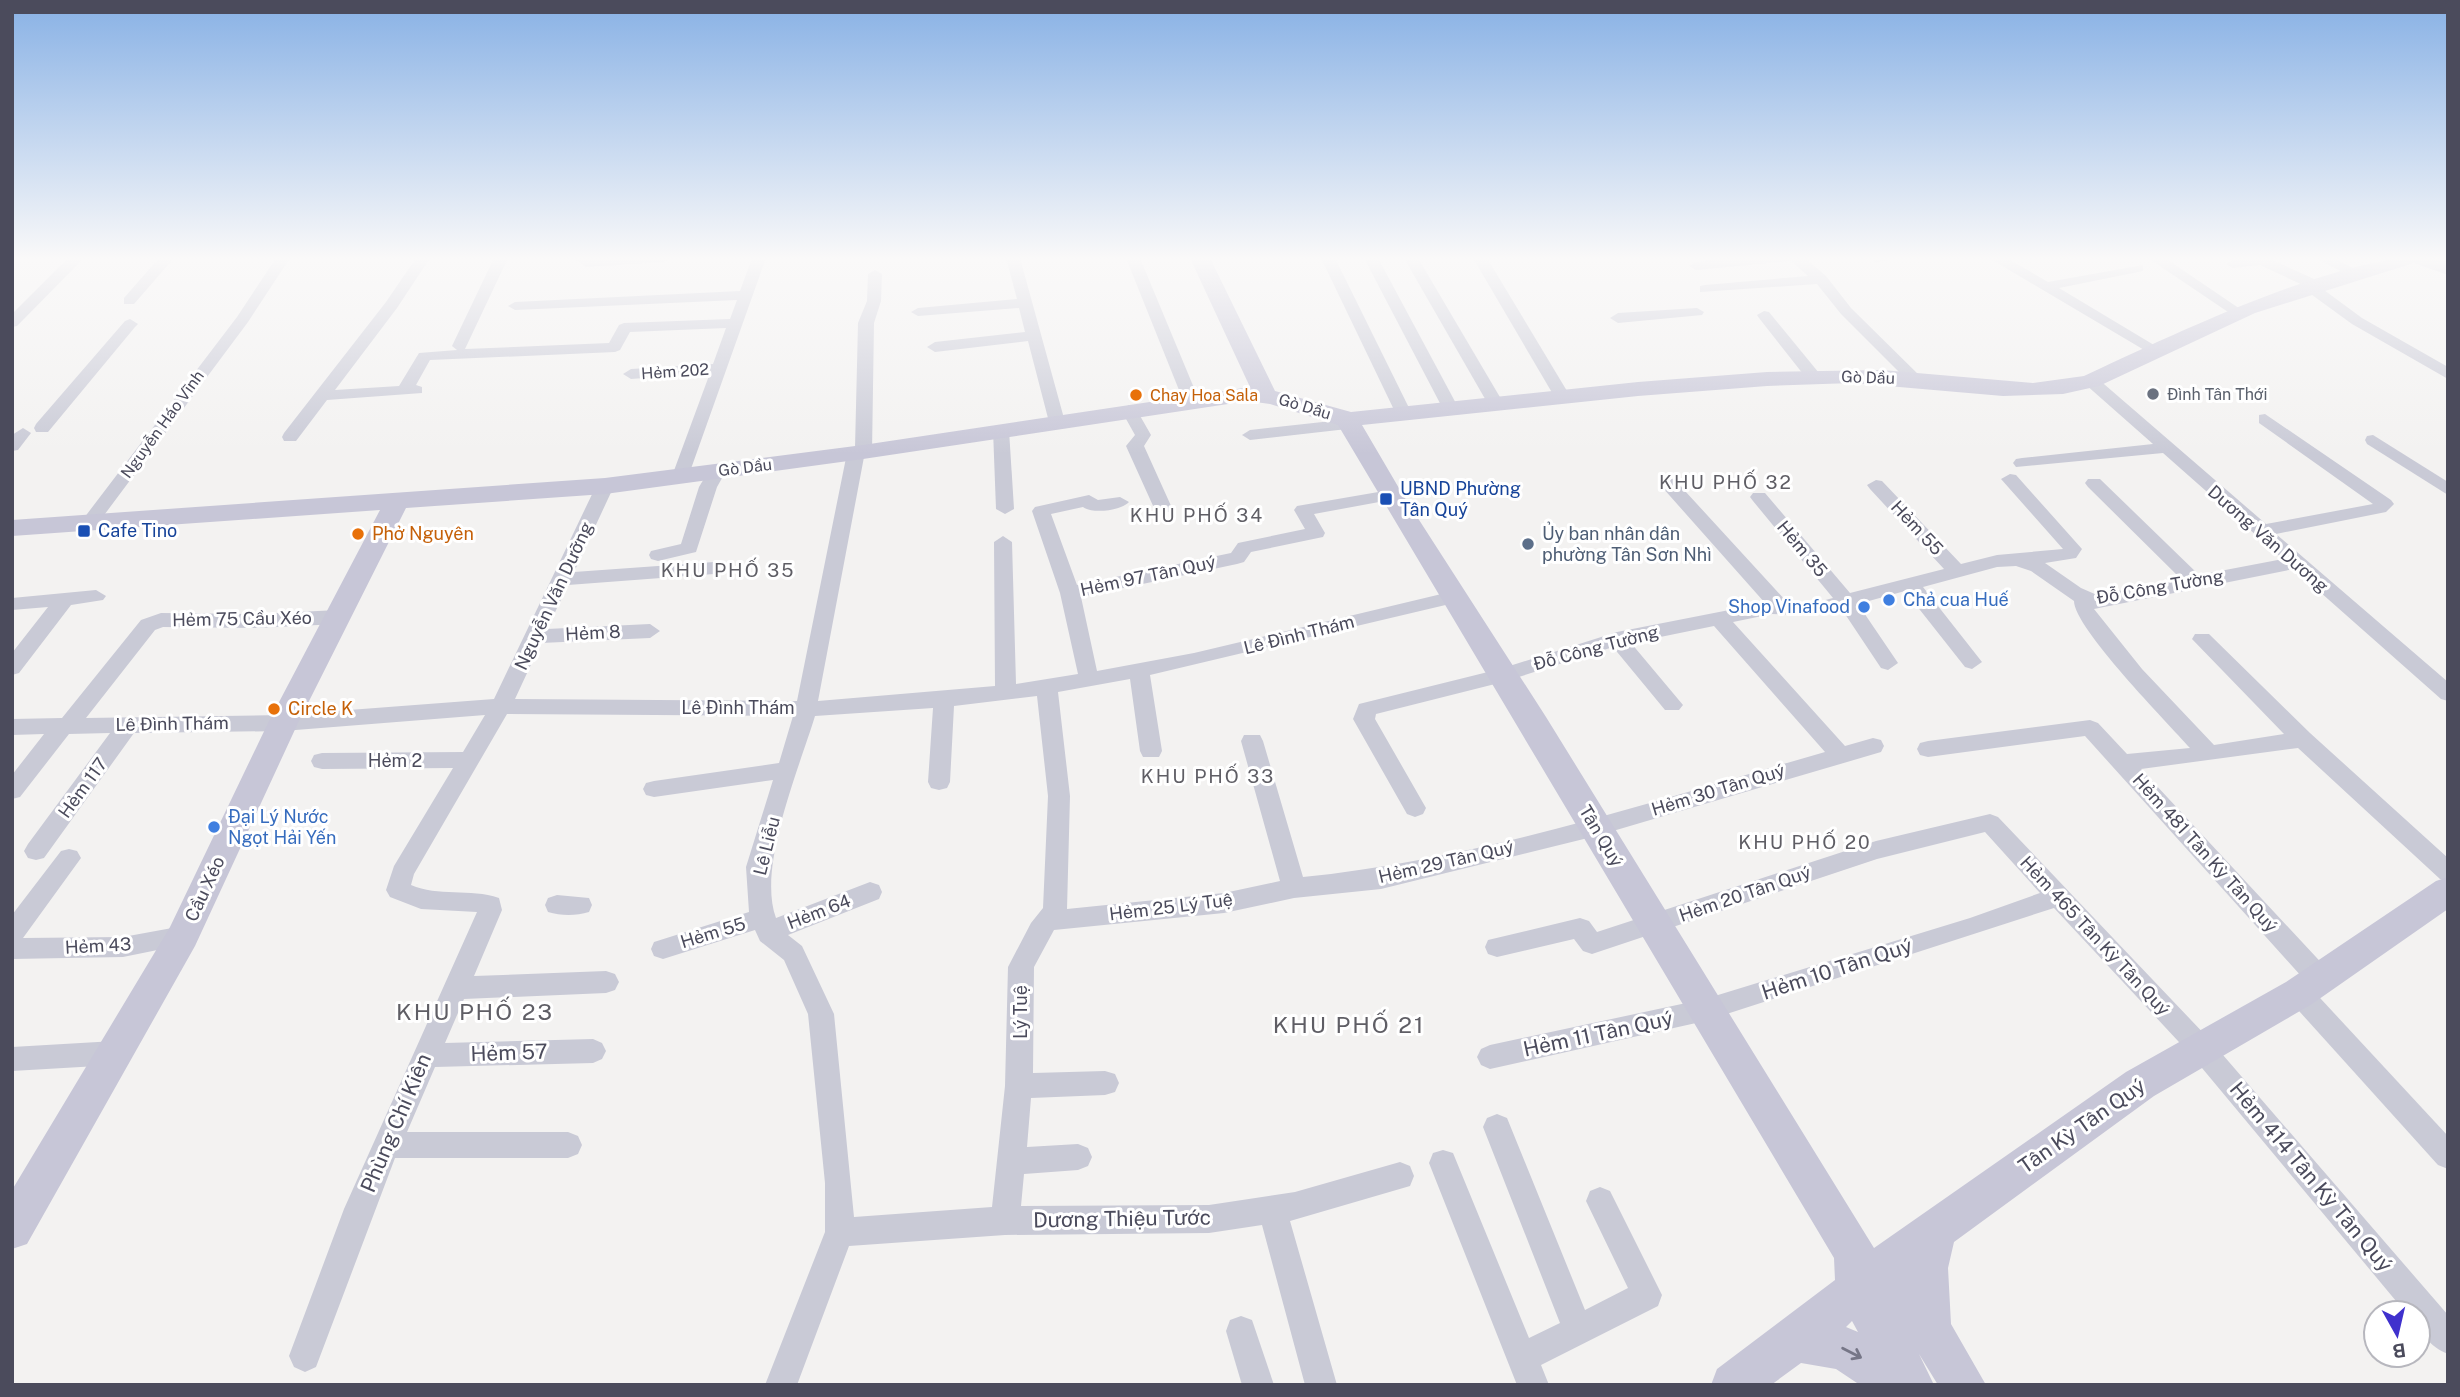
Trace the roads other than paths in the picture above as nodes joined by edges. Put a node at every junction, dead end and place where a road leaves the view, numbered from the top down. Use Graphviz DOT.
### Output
graph roads {
  1 [pos="239,323"];
  2 [pos="377,323"];
  3 [pos="471,323"];
  4 [pos="626,323"];
  5 [pos="732,323"];
  6 [pos="736,323"];
  7 [pos="866,323"];
  8 [pos="1031,323"];
  9 [pos="1160,323"];
  10 [pos="1231,323"];
  11 [pos="1360,323"];
  12 [pos="1406,323"];
  13 [pos="1449,323"];
  14 [pos="1518,323"];
  15 [pos="1771,323"];
  16 [pos="1859,323"];
  17 [pos="2107,323"];
  18 [pos="2217,323"];
  19 [pos="2361,323"];
  20 [pos="130,324"];
  21 [pos="624,328"];
  22 [pos="1034,336"];
  23 [pos="460,346"];
  24 [pos="615,346"];
  25 [pos="935,347"];
  26 [pos="2156,351"];
  27 [pos="606,366"];
  28 [pos="720,368"];
  29 [pos="631,374"];
  30 [pos="2448,374"];
  31 [pos="1813,376"];
  32 [pos="1916,379"];
  33 [pos="2091,382"];
  34 [pos="1265,394"];
  35 [pos="325,396"];
  36 [pos="1562,397"];
  37 [pos="1191,400"];
  38 [pos="1496,404"];
  39 [pos="1451,409"];
  40 [pos="1129,410"];
  41 [pos="1404,414"];
  42 [pos="2265,419"];
  43 [pos="1057,422"];
  44 [pos="1349,422"];
  45 [pos="42,428"];
  46 [pos="1001,430"];
  47 [pos="1250,435"];
  48 [pos="290,437"];
  49 [pos="2373,440"];
  50 [pos="2164,448"];
  51 [pos="859,452"];
  52 [pos="2022,463"];
  53 [pos="717,471"];
  54 [pos="681,475"];
  55 [pos="2010,479"];
  56 [pos="1668,483"];
  57 [pos="2094,483"];
  58 [pos="605,485"];
  59 [pos="1876,485"];
  60 [pos="2448,490"];
  61 [pos="1390,495"];
  62 [pos="1759,498"];
  63 [pos="397,501"];
  64 [pos="1120,502"];
  65 [pos="1163,508"];
  66 [pos="1005,509"];
  67 [pos="90,522"];
  68 [pos="12,528"];
  69 [pos="2260,531"];
  70 [pos="1003,542"];
  71 [pos="658,555"];
  72 [pos="2021,559"];
  73 [pos="2296,563"];
  74 [pos="715,568"];
  75 [pos="1957,571"];
  76 [pos="564,579"];
  77 [pos="2195,582"];
  78 [pos="1910,584"];
  79 [pos="1070,593"];
  80 [pos="96,596"];
  81 [pos="1454,597"];
  82 [pos="65,599"];
  83 [pos="2084,599"];
  84 [pos="1846,601"];
  85 [pos="12,604"];
  86 [pos="1781,608"];
  87 [pos="338,617"];
  88 [pos="1719,619"];
  89 [pos="650,631"];
  90 [pos="536,636"];
  91 [pos="1617,639"];
  92 [pos="2202,639"];
  93 [pos="1972,662"];
  94 [pos="1888,663"];
  95 [pos="12,668"];
  96 [pos="1139,670"];
  97 [pos="1503,675"];
  98 [pos="1089,679"];
  99 [pos="1047,687"];
  100 [pos="1006,692"];
  101 [pos="2448,694"];
  102 [pos="944,700"];
  103 [pos="1672,705"];
  104 [pos="501,706"];
  105 [pos="806,709"];
  106 [pos="284,723"];
  107 [pos="128,725"];
  108 [pos="66,726"];
  109 [pos="12,727"];
  110 [pos="2302,739"];
  111 [pos="1252,741"];
  112 [pos="1873,746"];
  113 [pos="1928,749"];
  114 [pos="1151,751"];
  115 [pos="1839,754"];
  116 [pos="2209,754"];
  117 [pos="469,760"];
  118 [pos="321,761"];
  119 [pos="2123,763"];
  120 [pos="788,770"];
  121 [pos="939,782"];
  122 [pos="654,789"];
  123 [pos="12,791"];
  124 [pos="1415,808"];
  125 [pos="1990,823"];
  126 [pos="1596,827"];
  127 [pos="36,851"];
  128 [pos="69,858"];
  129 [pos="2448,872"];
  130 [pos="1294,888"];
  131 [pos="2448,891"];
  132 [pos="870,892"];
  133 [pos="2057,897"];
  134 [pos="1047,921"];
  135 [pos="766,925"];
  136 [pos="1655,925"];
  137 [pos="12,934"];
  138 [pos="183,936"];
  139 [pos="1497,947"];
  140 [pos="12,949"];
  141 [pos="663,949"];
  142 [pos="606,982"];
  143 [pos="2310,986"];
  144 [pos="454,988"];
  145 [pos="1705,1010"];
  146 [pos="2201,1048"];
  147 [pos="593,1051"];
  148 [pos="115,1053"];
  149 [pos="425,1055"];
  150 [pos="1490,1057"];
  151 [pos="12,1059"];
  152 [pos="1105,1083"];
  153 [pos="1019,1086"];
  154 [pos="1497,1127"];
  155 [pos="387,1145"];
  156 [pos="568,1145"];
  157 [pos="2448,1156"];
  158 [pos="1078,1157"];
  159 [pos="1012,1161"];
  160 [pos="1443,1163"];
  161 [pos="1400,1176"];
  162 [pos="1600,1200"];
  163 [pos="1272,1209"];
  164 [pos="1005,1221"];
  165 [pos="12,1229"];
  166 [pos="1935,1231"];
  167 [pos="840,1232"];
  168 [pos="1867,1268"];
  169 [pos="1929,1327"];
  170 [pos="1578,1330"];
  171 [pos="1241,1331"];
  172 [pos="2448,1339"];
  173 [pos="1795,1340"];
  174 [pos="305,1356"];
  175 [pos="1528,1371"];
  176 [pos="781,1385"];
  177 [pos="1258,1385"];
  178 [pos="1321,1385"];
  179 [pos="1733,1385"];
  180 [pos="1901,1385"];
  181 [pos="1912,1385"];
  182 [pos="1964,1385"];
  1 -- 67 [label="street, Nguyễn Háo Vĩnh"];
  2 -- 35 [label="street"];
  3 -- 23 [label="street"];
  4 -- 21 [label="street"];
  5 -- 21 [label="street"];
  6 -- 28 [label="street"];
  7 -- 51 [label="street, Lê Liễu"];
  8 -- 22 [label="street"];
  9 -- 37 [label="street"];
  10 -- 34 [label="street"];
  11 -- 41 [label="street"];
  12 -- 39 [label="street"];
  13 -- 38 [label="street"];
  14 -- 36 [label="street"];
  15 -- 31 [label="street"];
  16 -- 32 [label="street"];
  17 -- 26 [label="street"];
  18 -- 26 [label="street, Gò Dầu"];
  19 -- 30 [label="street"];
  20 -- 45 [label="street"];
  21 -- 24 [label="street"];
  22 -- 25 [label="street"];
  22 -- 43 [label="street"];
  24 -- 27 [label="street"];
  24 -- 35 [label="street"];
  26 -- 33 [label="street, Gò Dầu"];
  28 -- 29 [label="street, Hẻm 202"];
  28 -- 54 [label="street"];
  31 -- 32 [label="street, Gò Dầu"];
  31 -- 36 [label="street, Gò Dầu"];
  32 -- 33 [label="street, Gò Dầu"];
  33 -- 50 [label="street, Dương Văn Dương"];
  34 -- 37 [label="street, Gò Dầu"];
  34 -- 44 [label="street, Gò Dầu"];
  35 -- 48 [label="street"];
  36 -- 38 [label="street, Gò Dầu"];
  37 -- 40 [label="street, Gò Dầu"];
  38 -- 39 [label="street, Gò Dầu"];
  39 -- 41 [label="street, Gò Dầu"];
  40 -- 43 [label="street, Gò Dầu"];
  40 -- 65 [label="street"];
  41 -- 44 [label="street, Gò Dầu"];
  42 -- 69 [label="street"];
  43 -- 46 [label="street, Gò Dầu"];
  44 -- 47 [label="street"];
  44 -- 61 [label="street, Tân Quý"];
  46 -- 51 [label="street, Gò Dầu"];
  46 -- 66 [label="street"];
  49 -- 60 [label="street"];
  50 -- 52 [label="street"];
  50 -- 69 [label="street, Dương Văn Dương"];
  51 -- 53 [label="street, Gò Dầu"];
  51 -- 105 [label="street, Lê Liễu"];
  53 -- 54 [label="street, Gò Dầu"];
  53 -- 71 [label="street"];
  54 -- 58 [label="street, Gò Dầu"];
  55 -- 72 [label="street"];
  56 -- 86 [label="street"];
  57 -- 77 [label="street"];
  58 -- 63 [label="street, Gò Dầu"];
  58 -- 76 [label="street, Nguyễn Văn Dưỡng"];
  59 -- 75 [label="street, Hẻm 55"];
  61 -- 79 [label="street, Hẻm 97 Tân Quý"];
  61 -- 81 [label="street, Tân Quý"];
  62 -- 84 [label="street, Hẻm 35"];
  63 -- 67 [label="street, Gò Dầu"];
  63 -- 87 [label="street, Cầu Xéo"];
  64 -- 79 [label="street"];
  67 -- 68 [label="street, Gò Dầu"];
  69 -- 73 [label="street, Dương Văn Dương"];
  70 -- 100 [label="street"];
  72 -- 75 [label="street, Đỗ Công Tường"];
  72 -- 83 [label="street, Đỗ Công Tường"];
  73 -- 77 [label="street, Đỗ Công Tường"];
  73 -- 101 [label="street, Dương Văn Dương"];
  74 -- 76 [label="street"];
  75 -- 78 [label="street, Đỗ Công Tường"];
  76 -- 90 [label="street, Nguyễn Văn Dưỡng"];
  77 -- 83 [label="street, Đỗ Công Tường"];
  78 -- 84 [label="street, Đỗ Công Tường"];
  78 -- 93 [label="street"];
  79 -- 98 [label="street"];
  80 -- 82 [label="street"];
  81 -- 96 [label="street, Lê Đình Thám"];
  81 -- 97 [label="street, Tân Quý"];
  82 -- 85 [label="street"];
  82 -- 95 [label="street"];
  83 -- 116 [label="street"];
  84 -- 86 [label="street, Đỗ Công Tường"];
  84 -- 94 [label="street, Hẻm 35"];
  86 -- 88 [label="street, Đỗ Công Tường"];
  87 -- 106 [label="street, Cầu Xéo"];
  87 -- 108 [label="street, Hẻm 75 Cầu Xéo"];
  88 -- 91 [label="street, Đỗ Công Tường"];
  88 -- 115 [label="street"];
  89 -- 90 [label="street, Hẻm 8"];
  90 -- 104 [label="street, Nguyễn Văn Dưỡng"];
  91 -- 97 [label="street, Đỗ Công Tường"];
  91 -- 103 [label="street"];
  92 -- 110 [label="street"];
  96 -- 98 [label="street, Lê Đình Thám"];
  96 -- 114 [label="street"];
  97 -- 124 [label="street, Đỗ Công Tường"];
  97 -- 126 [label="street, Tân Quý"];
  98 -- 99 [label="street, Lê Đình Thám"];
  99 -- 100 [label="street, Lê Đình Thám"];
  99 -- 134 [label="street, Lý Tuệ"];
  100 -- 102 [label="street, Lê Đình Thám"];
  102 -- 105 [label="street, Lê Đình Thám"];
  102 -- 121 [label="street"];
  104 -- 105 [label="street, Lê Đình Thám"];
  104 -- 106 [label="street, Lê Đình Thám"];
  104 -- 117 [label="street, Phùng Chí Kiên"];
  105 -- 120 [label="street, Lê Liễu"];
  106 -- 107 [label="street, Lê Đình Thám"];
  106 -- 138 [label="street, Cầu Xéo"];
  107 -- 108 [label="street, Lê Đình Thám"];
  107 -- 127 [label="street, Hẻm 117"];
  108 -- 109 [label="street, Lê Đình Thám"];
  108 -- 123 [label="street"];
  110 -- 116 [label="street"];
  110 -- 129 [label="street"];
  111 -- 130 [label="street"];
  112 -- 115 [label="street, Hẻm 30 Tân Quý"];
  113 -- 119 [label="street, Hẻm 481 Tân Kỳ Tân Quý"];
  115 -- 126 [label="street, Hẻm 30 Tân Quý"];
  116 -- 119 [label="street"];
  117 -- 118 [label="street, Hẻm 2"];
  117 -- 144 [label="street, Phùng Chí Kiên"];
  119 -- 143 [label="street, Hẻm 481 Tân Kỳ Tân Quý"];
  120 -- 122 [label="street"];
  120 -- 135 [label="street, Lê Liễu"];
  125 -- 133 [label="street, Hẻm 465 Tân Kỳ Tân Quý"];
  125 -- 136 [label="street, Hẻm 20 Tân Quý"];
  126 -- 130 [label="street, Hẻm 29 Tân Quý"];
  126 -- 136 [label="street, Tân Quý"];
  128 -- 137 [label="street"];
  130 -- 134 [label="street, Hẻm 25 Lý Tuệ"];
  131 -- 143 [label="street, Tân Kỳ Tân Quý"];
  132 -- 135 [label="street, Hẻm 64"];
  133 -- 145 [label="street, Hẻm 10 Tân Quý"];
  133 -- 146 [label="street, Hẻm 465 Tân Kỳ Tân Quý"];
  134 -- 153 [label="street, Lý Tuệ"];
  135 -- 141 [label="street, Hẻm 55"];
  135 -- 167 [label="street"];
  136 -- 139 [label="street, Hẻm 20 Tân Quý"];
  136 -- 145 [label="street, Tân Quý"];
  138 -- 140 [label="street, Hẻm 43"];
  138 -- 148 [label="street, Cầu Xéo"];
  142 -- 144 [label="street"];
  143 -- 146 [label="street, Tân Kỳ Tân Quý"];
  143 -- 157 [label="street, Hẻm 481 Tân Kỳ Tân Quý"];
  144 -- 149 [label="street, Phùng Chí Kiên"];
  145 -- 150 [label="street, Hẻm 11 Tân Quý"];
  145 -- 168 [label="street, Tân Quý"];
  146 -- 166 [label="street, Tân Kỳ Tân Quý"];
  146 -- 172 [label="street, Hẻm 414 Tân Kỳ Tân Quý"];
  147 -- 149 [label="street, Hẻm 57"];
  148 -- 151 [label="street"];
  148 -- 165 [label="street, Cầu Xéo"];
  149 -- 155 [label="street, Phùng Chí Kiên"];
  152 -- 153 [label="street"];
  153 -- 159 [label="street, Lý Tuệ"];
  154 -- 170 [label="street"];
  155 -- 156 [label="street"];
  155 -- 174 [label="street, Phùng Chí Kiên"];
  158 -- 159 [label="street"];
  159 -- 164 [label="street, Lý Tuệ"];
  160 -- 175 [label="street"];
  161 -- 163 [label="street, Dương Thiệu Tước"];
  162 -- 170 [label="street"];
  163 -- 164 [label="street, Dương Thiệu Tước"];
  163 -- 178 [label="street"];
  164 -- 167 [label="street, Dương Thiệu Tước"];
  166 -- 168 [label="street, Tân Kỳ Tân Quý"];
  166 -- 169 [label="street"];
  167 -- 176 [label="street"];
  168 -- 169 [label="street"];
  168 -- 173 [label="street, Tân Kỳ Tân Quý"];
  168 -- 181 [label="street"];
  169 -- 182 [label="street"];
  170 -- 175 [label="street"];
  171 -- 177 [label="street"];
  173 -- 179 [label="street, Tân Kỳ Tân Quý"];
  173 -- 180 [label="street, one-way"];
}
